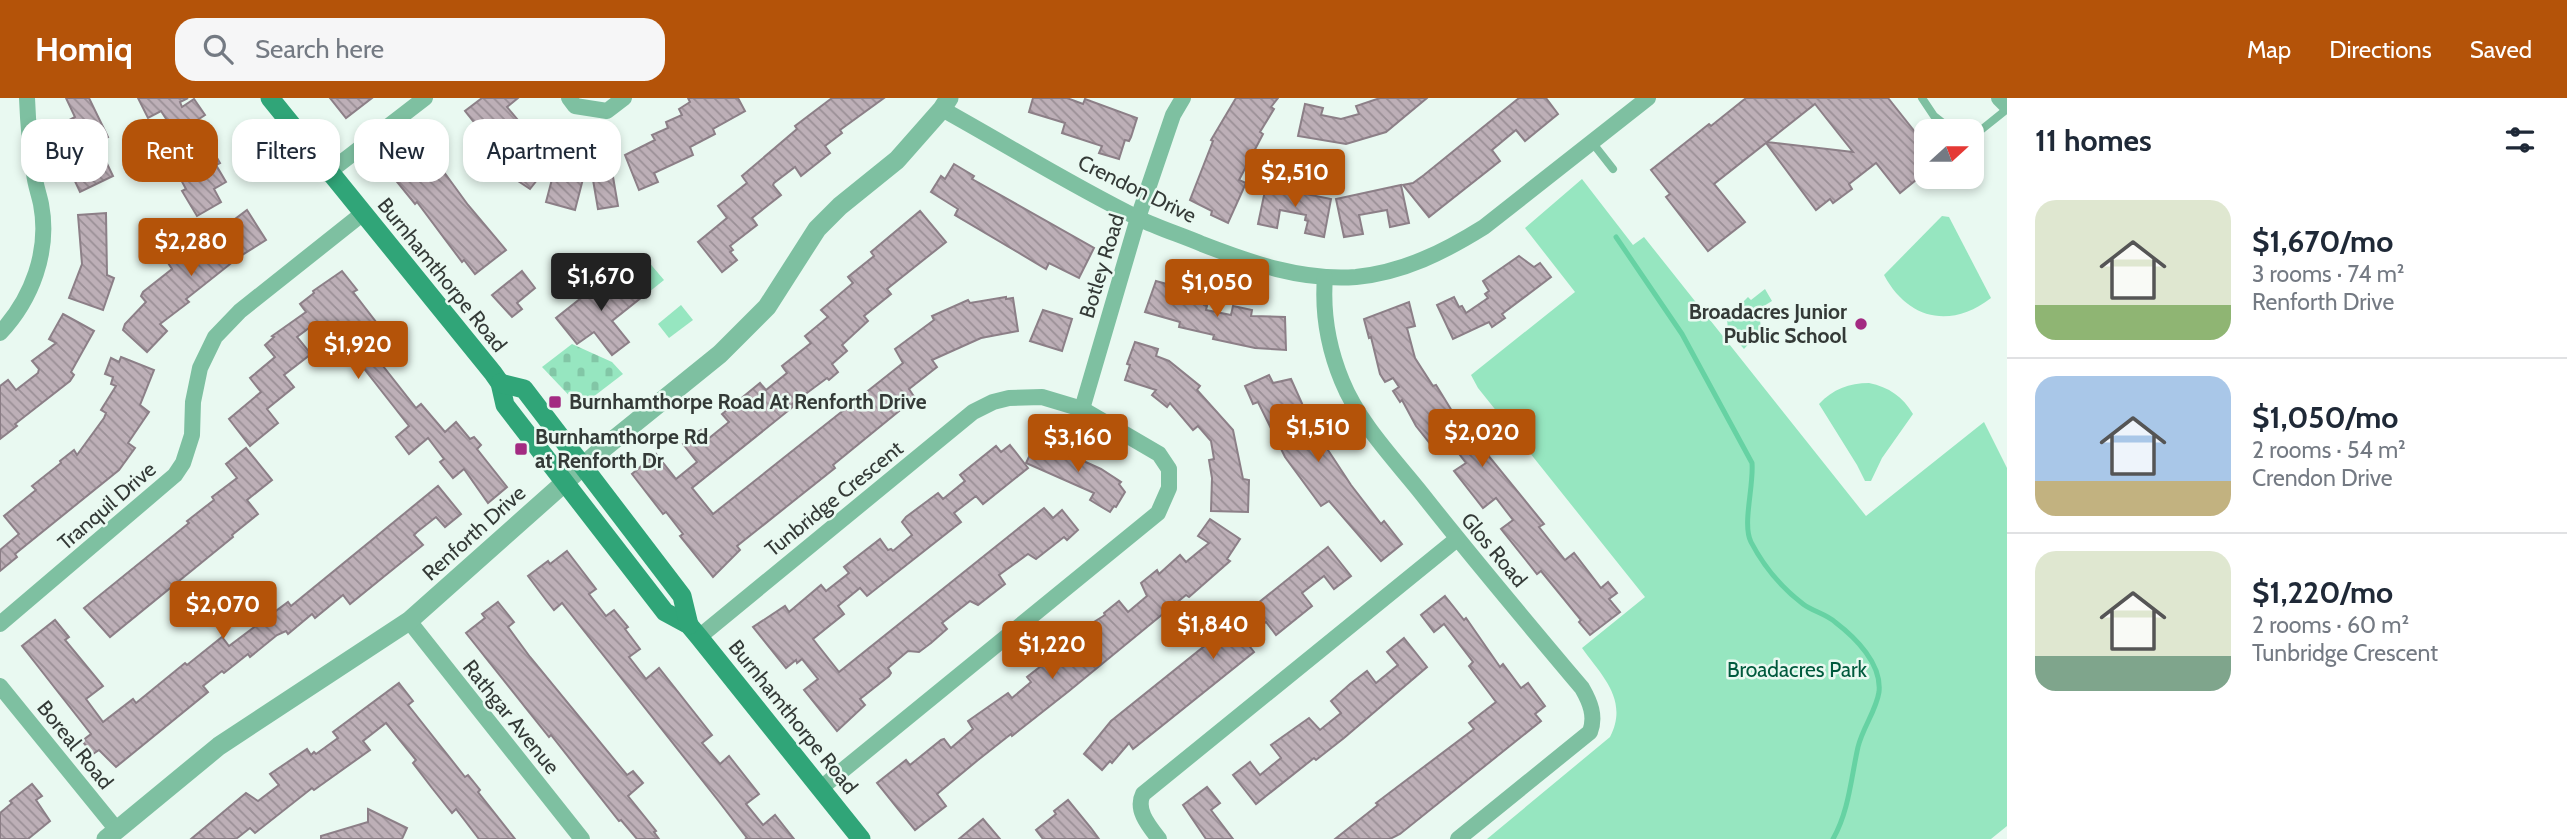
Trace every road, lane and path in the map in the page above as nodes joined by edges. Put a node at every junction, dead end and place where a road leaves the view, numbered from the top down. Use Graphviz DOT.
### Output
graph roads {
  1 [pos="27,98"];
  2 [pos="270,98"];
  3 [pos="425,98"];
  4 [pos="569,98"];
  5 [pos="624,98"];
  6 [pos="1183,98"];
  7 [pos="1648,98"];
  8 [pos="1922,98"];
  9 [pos="1999,98"];
  10 [pos="946,104"];
  11 [pos="2007,108"];
  12 [pos="287,119"];
  13 [pos="1938,119"];
  14 [pos="1984,127"];
  15 [pos="1591,141"];
  16 [pos="340,164"];
  17 [pos="1613,169"];
  18 [pos="337,182"];
  19 [pos="362,214"];
  20 [pos="1138,218"];
  21 [pos="1325,277"];
  22 [pos="0,333"];
  23 [pos="500,383"];
  24 [pos="1082,409"];
  25 [pos="584,466"];
  26 [pos="565,483"];
  27 [pos="1457,538"];
  28 [pos="651,554"];
  29 [pos="632,570"];
  30 [pos="409,621"];
  31 [pos="0,624"];
  32 [pos="694,631"];
  33 [pos="0,686"];
  34 [pos="821,788"];
  35 [pos="112,834"];
  36 [pos="582,839"];
  37 [pos="861,839"];
  38 [pos="1159,839"];
  39 [pos="1458,839"];
  1 -- 22 [label="street"];
  2 -- 12 [label="main road, Burnhamthorpe Road"];
  3 -- 16 [label="street"];
  4 -- 5 [label="street"];
  6 -- 20 [label="street, Botley Road"];
  7 -- 15 [label="street, Crendon Drive"];
  8 -- 13 [label="lane"];
  9 -- 11 [label="street"];
  10 -- 20 [label="street, Crendon Drive"];
  10 -- 25 [label="street, Renforth Drive"];
  11 -- 14 [label="lane"];
  15 -- 17 [label="lane"];
  15 -- 21 [label="street, Crendon Drive"];
  18 -- 19 [label="main road, Burnhamthorpe Road"];
  19 -- 23 [label="main road, Burnhamthorpe Road"];
  19 -- 31 [label="street, Tranquil Drive"];
  20 -- 21 [label="street, Crendon Drive"];
  20 -- 24 [label="street, Botley Road"];
  21 -- 27 [label="street, Glos Road"];
  23 -- 25 [label="main road, Burnhamthorpe Road"];
  23 -- 26 [label="main road, Burnhamthorpe Road"];
  24 -- 32 [label="street, Tunbridge Crescent"];
  24 -- 34 [label="street, Tunbridge Crescent"];
  25 -- 26 [label="street, Renforth Drive"];
  25 -- 28 [label="main road, Burnhamthorpe Road"];
  26 -- 29 [label="main road, Burnhamthorpe Road"];
  26 -- 30 [label="street, Renforth Drive"];
  27 -- 38 [label="street"];
  27 -- 39 [label="street, Glos Road"];
  28 -- 29 [label="lane"];
  28 -- 32 [label="main road, Burnhamthorpe Road"];
  29 -- 32 [label="main road, Burnhamthorpe Road"];
  30 -- 35 [label="street, Renforth Drive"];
  30 -- 36 [label="street, Rathgar Avenue"];
  32 -- 34 [label="main road, Burnhamthorpe Road"];
  33 -- 35 [label="street, Boreal Road"];
  34 -- 37 [label="main road, Burnhamthorpe Road"];
}
